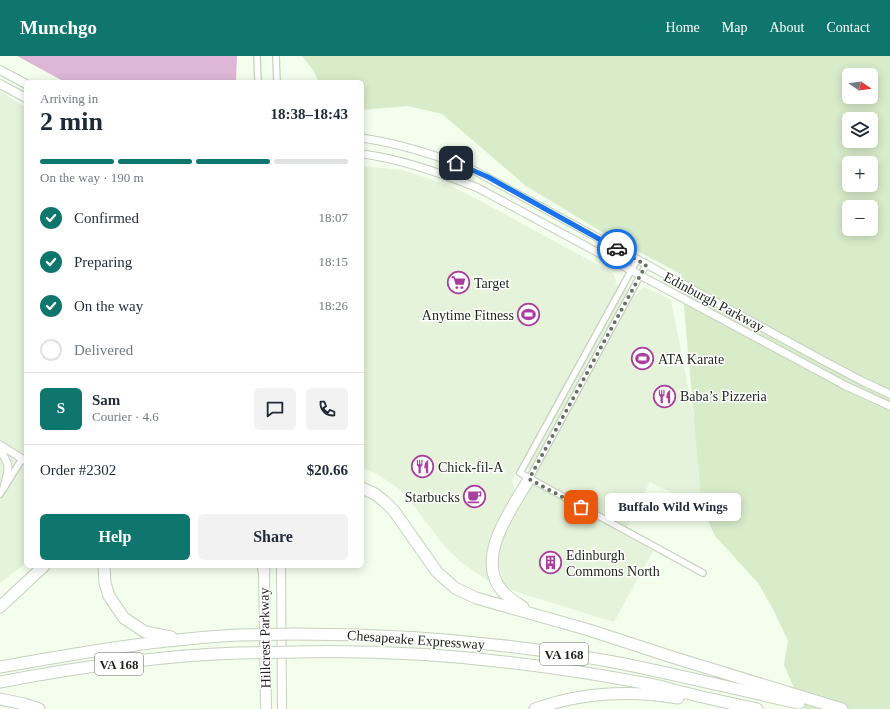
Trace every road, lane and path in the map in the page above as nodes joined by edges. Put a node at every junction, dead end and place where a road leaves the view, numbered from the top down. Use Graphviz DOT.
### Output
graph roads {
  1 [pos="257,56"];
  2 [pos="276,56"];
  3 [pos="0,70"];
  4 [pos="258,80"];
  5 [pos="277,80"];
  6 [pos="24,83"];
  7 [pos="0,84"];
  8 [pos="24,97"];
  9 [pos="364,138"];
  10 [pos="364,154"];
  11 [pos="637,260"];
  12 [pos="646,265"];
  13 [pos="632,270"];
  14 [pos="640,275"];
  15 [pos="890,394"];
  16 [pos="890,406"];
  17 [pos="0,445"];
  18 [pos="0,450"];
  19 [pos="24,460"];
  20 [pos="525,476"];
  21 [pos="4,487"];
  22 [pos="364,489"];
  23 [pos="0,494"];
  24 [pos="42,568"];
  25 [pos="104,568"];
  26 [pos="264,568"];
  27 [pos="281,568"];
  28 [pos="703,573"];
  29 [pos="0,607"];
  30 [pos="534,614"];
  31 [pos="208,637"];
  32 [pos="0,667"];
  33 [pos="0,682"];
  34 [pos="0,699"];
  35 [pos="39,709"];
  36 [pos="266,709"];
  37 [pos="282,709"];
  38 [pos="535,709"];
  39 [pos="748,709"];
  40 [pos="757,709"];
  41 [pos="829,709"];
  42 [pos="842,709"];
  1 -- 4 [label="street"];
  2 -- 5 [label="street"];
  3 -- 6 [label="main road"];
  7 -- 8 [label="main road"];
  9 -- 11 [label="street, Edinburgh Parkway"];
  10 -- 13 [label="street, Edinburgh Parkway"];
  11 -- 12 [label="street, Edinburgh Parkway"];
  11 -- 13 [label="street"];
  12 -- 14 [label="street"];
  12 -- 15 [label="street, Edinburgh Parkway"];
  13 -- 14 [label="street, Edinburgh Parkway"];
  13 -- 20 [label="street"];
  14 -- 16 [label="street, Edinburgh Parkway"];
  14 -- 20 [label="street"];
  17 -- 19 [label="street"];
  18 -- 21 [label="street"];
  19 -- 21 [label="street"];
  20 -- 28 [label="street"];
  20 -- 30 [label="highway"];
  21 -- 23 [label="street"];
  22 -- 30 [label="highway"];
  24 -- 29 [label="highway"];
  25 -- 31 [label="highway"];
  26 -- 36 [label="highway, Hillcrest Parkway"];
  27 -- 37 [label="main road, Hillcrest Parkway"];
  30 -- 42 [label="highway"];
  31 -- 32 [label="highway, Chesapeake Expressway / VA 168"];
  31 -- 41 [label="highway, Chesapeake Expressway / VA 168, bridge"];
  33 -- 40 [label="highway, Chesapeake Expressway / VA 168, bridge"];
  34 -- 35 [label="highway"];
  38 -- 39 [label="highway"];
}
